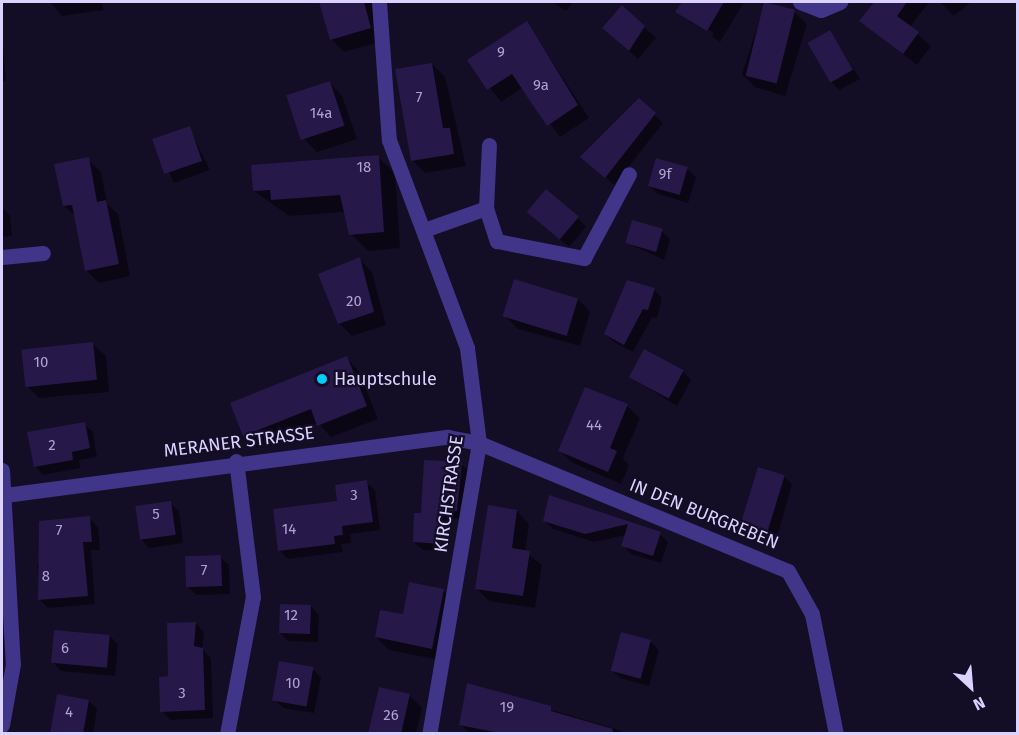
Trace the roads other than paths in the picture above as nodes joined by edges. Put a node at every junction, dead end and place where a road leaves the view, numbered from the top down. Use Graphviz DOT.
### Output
graph roads {
  1 [pos="379,2"];
  2 [pos="800,2"];
  3 [pos="840,2"];
  4 [pos="489,145"];
  5 [pos="629,174"];
  6 [pos="486,208"];
  7 [pos="424,230"];
  8 [pos="43,253"];
  9 [pos="2,257"];
  10 [pos="479,443"];
  11 [pos="236,461"];
  12 [pos="2,470"];
  13 [pos="4,495"];
  14 [pos="6,579"];
  15 [pos="2,725"];
  16 [pos="227,734"];
  17 [pos="429,734"];
  18 [pos="836,734"];
  1 -- 7 [label="street, KIRCHSTRASSE"];
  2 -- 3 [label="street"];
  4 -- 6 [label="street"];
  5 -- 6 [label="street"];
  6 -- 7 [label="street"];
  7 -- 10 [label="street, KIRCHSTRASSE"];
  8 -- 9 [label="street"];
  10 -- 11 [label="street, MERANER STRASSE"];
  10 -- 17 [label="street, KIRCHSTRASSE"];
  10 -- 18 [label="street, IN DEN BURGREBEN"];
  11 -- 13 [label="street, MERANER STRASSE"];
  11 -- 16 [label="street"];
  12 -- 13 [label="street"];
  13 -- 14 [label="street"];
  14 -- 15 [label="street"];
}
